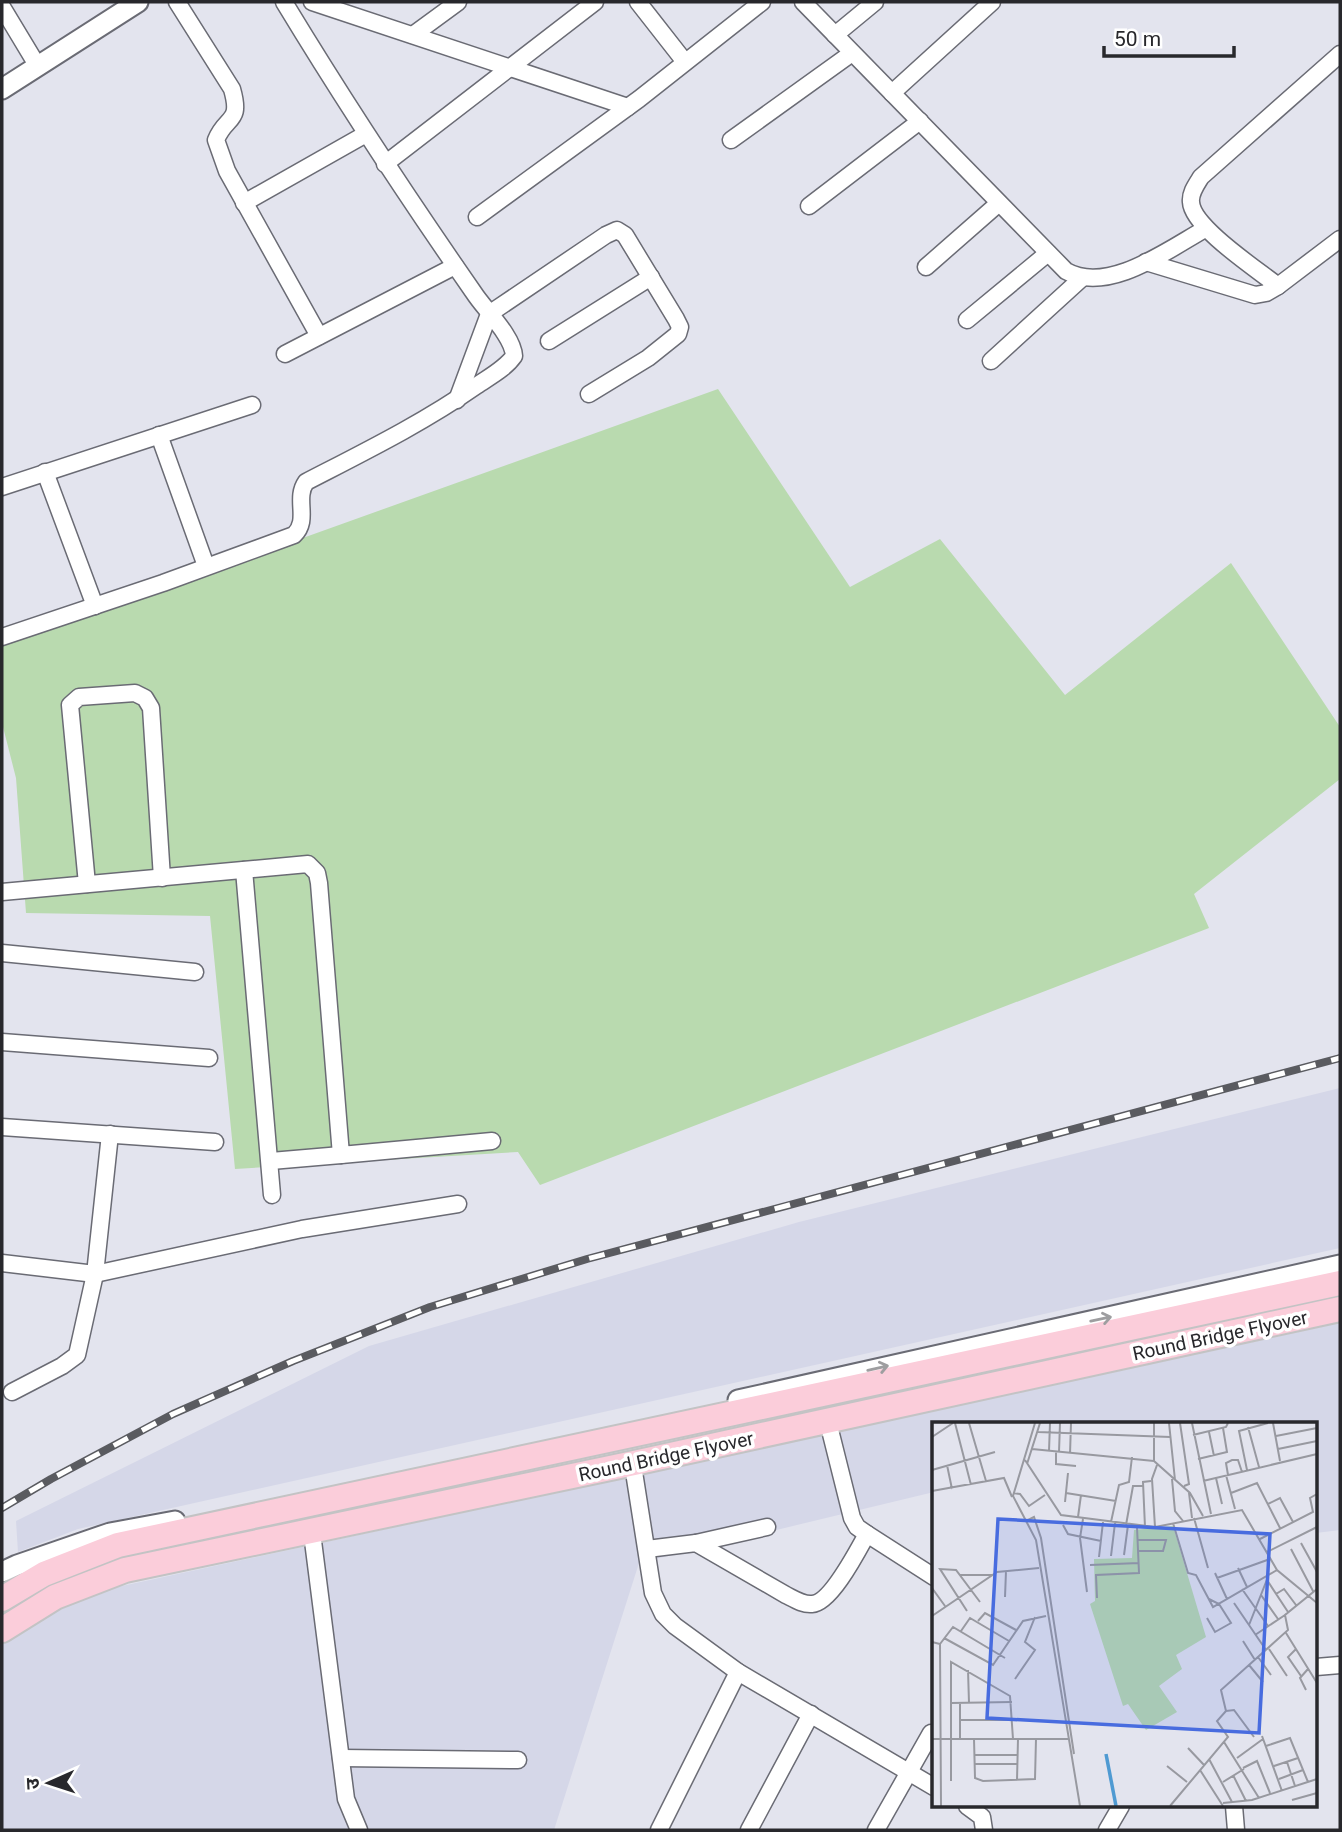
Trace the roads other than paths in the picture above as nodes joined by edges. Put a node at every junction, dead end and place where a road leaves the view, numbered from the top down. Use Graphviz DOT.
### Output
graph roads {
  1 [pos="177,2"];
  2 [pos="284,2"];
  3 [pos="313,2"];
  4 [pos="458,2"];
  5 [pos="595,2"];
  6 [pos="638,2"];
  7 [pos="762,2"];
  8 [pos="803,2"];
  9 [pos="875,2"];
  10 [pos="992,2"];
  11 [pos="126,5"];
  12 [pos="2,6"];
  13 [pos="413,35"];
  14 [pos="835,35"];
  15 [pos="852,52"];
  16 [pos="1340,54"];
  17 [pos="685,62"];
  18 [pos="37,65"];
  19 [pos="512,66"];
  20 [pos="2,89"];
  21 [pos="892,93"];
  22 [pos="628,107"];
  23 [pos="920,121"];
  24 [pos="366,134"];
  25 [pos="731,140"];
  26 [pos="385,164"];
  27 [pos="244,203"];
  28 [pos="999,203"];
  29 [pos="809,206"];
  30 [pos="477,217"];
  31 [pos="1205,229"];
  32 [pos="1340,239"];
  33 [pos="1048,253"];
  34 [pos="1146,262"];
  35 [pos="455,265"];
  36 [pos="926,267"];
  37 [pos="651,277"];
  38 [pos="1082,278"];
  39 [pos="1278,286"];
  40 [pos="489,314"];
  41 [pos="967,320"];
  42 [pos="319,337"];
  43 [pos="549,341"];
  44 [pos="285,354"];
  45 [pos="991,361"];
  46 [pos="589,394"];
  47 [pos="457,400"];
  48 [pos="252,405"];
  49 [pos="159,435"];
  50 [pos="45,472"];
  51 [pos="2,487"];
  52 [pos="206,566"];
  53 [pos="95,606"];
  54 [pos="2,637"];
  55 [pos="244,870"];
  56 [pos="162,878"];
  57 [pos="87,884"];
  58 [pos="2,892"];
  59 [pos="2,953"];
  60 [pos="195,972"];
  61 [pos="2,1042"];
  62 [pos="209,1058"];
  63 [pos="2,1127"];
  64 [pos="110,1134"];
  65 [pos="492,1140"];
  66 [pos="215,1142"];
  67 [pos="341,1155"];
  68 [pos="271,1161"];
  69 [pos="272,1195"];
  70 [pos="458,1204"];
  71 [pos="2,1263"];
  72 [pos="1340,1265"];
  73 [pos="95,1274"];
  74 [pos="1340,1283"];
  75 [pos="1340,1309"];
  76 [pos="1340,1320"];
  77 [pos="12,1392"];
  78 [pos="830,1430"];
  79 [pos="634,1472"];
  80 [pos="767,1527"];
  81 [pos="867,1534"];
  82 [pos="313,1541"];
  83 [pos="696,1543"];
  84 [pos="647,1549"];
  85 [pos="2,1572"];
  86 [pos="932,1576"];
  87 [pos="2,1599"];
  88 [pos="2,1630"];
  89 [pos="2,1640"];
  90 [pos="1340,1665"];
  91 [pos="1318,1667"];
  92 [pos="738,1672"];
  93 [pos="811,1714"];
  94 [pos="931,1733"];
  95 [pos="341,1758"];
  96 [pos="518,1760"];
  97 [pos="908,1771"];
  98 [pos="932,1786"];
  99 [pos="970,1808"];
  100 [pos="1120,1808"];
  101 [pos="1234,1808"];
  102 [pos="359,1830"];
  103 [pos="659,1830"];
  104 [pos="749,1830"];
  105 [pos="876,1830"];
  106 [pos="984,1830"];
  107 [pos="1107,1830"];
  108 [pos="1236,1830"];
  1 -- 27 [label="street"];
  2 -- 24 [label="street"];
  3 -- 13 [label="street"];
  4 -- 13 [label="street"];
  5 -- 19 [label="street"];
  6 -- 17 [label="street"];
  7 -- 17 [label="street"];
  8 -- 14 [label="street"];
  9 -- 14 [label="street"];
  10 -- 21 [label="street"];
  11 -- 18 [label="street"];
  12 -- 18 [label="street"];
  13 -- 19 [label="street"];
  14 -- 15 [label="street"];
  15 -- 21 [label="street"];
  15 -- 25 [label="street"];
  16 -- 31 [label="street"];
  17 -- 22 [label="street"];
  18 -- 20 [label="street"];
  19 -- 22 [label="street"];
  19 -- 26 [label="street"];
  21 -- 23 [label="street"];
  22 -- 30 [label="street"];
  23 -- 28 [label="street"];
  23 -- 29 [label="street"];
  24 -- 26 [label="street"];
  24 -- 27 [label="street"];
  26 -- 35 [label="street"];
  27 -- 42 [label="street"];
  28 -- 33 [label="street"];
  28 -- 36 [label="street"];
  31 -- 34 [label="street"];
  31 -- 39 [label="street"];
  32 -- 39 [label="street"];
  33 -- 38 [label="street"];
  33 -- 41 [label="street"];
  34 -- 38 [label="street"];
  34 -- 39 [label="street"];
  35 -- 40 [label="street"];
  35 -- 42 [label="street"];
  37 -- 40 [label="street"];
  37 -- 43 [label="street"];
  37 -- 46 [label="street"];
  38 -- 45 [label="street"];
  40 -- 47 [label="street"];
  40 -- 47 [label="street"];
  42 -- 44 [label="street"];
  47 -- 52 [label="street"];
  48 -- 49 [label="street"];
  49 -- 50 [label="street"];
  49 -- 52 [label="street"];
  50 -- 51 [label="street"];
  50 -- 53 [label="street"];
  52 -- 53 [label="street"];
  53 -- 54 [label="street"];
  55 -- 56 [label="street"];
  55 -- 67 [label="street"];
  55 -- 68 [label="street"];
  56 -- 57 [label="street"];
  56 -- 57 [label="street"];
  57 -- 58 [label="street"];
  59 -- 60 [label="street"];
  61 -- 62 [label="street"];
  63 -- 64 [label="street"];
  64 -- 66 [label="street"];
  64 -- 73 [label="street"];
  65 -- 67 [label="street"];
  67 -- 68 [label="street"];
  68 -- 69 [label="street"];
  70 -- 73 [label="street"];
  71 -- 73 [label="street"];
  85 -- 72 [label="street, one-way"];
  73 -- 77 [label="street"];
  74 -- 87 [label="main road, Round Bridge Flyover"];
  75 -- 88 [label="main road, Round Bridge Flyover"];
  76 -- 78 [label="street"];
  78 -- 79 [label="street"];
  78 -- 81 [label="street"];
  79 -- 82 [label="street"];
  79 -- 84 [label="street"];
  80 -- 83 [label="street"];
  81 -- 83 [label="street"];
  81 -- 86 [label="street"];
  82 -- 89 [label="street"];
  82 -- 95 [label="street"];
  83 -- 84 [label="street"];
  84 -- 92 [label="street"];
  90 -- 91 [label="street"];
  92 -- 93 [label="street"];
  92 -- 103 [label="street"];
  93 -- 97 [label="street"];
  93 -- 104 [label="street"];
  94 -- 97 [label="street"];
  95 -- 96 [label="street"];
  95 -- 102 [label="street"];
  97 -- 98 [label="street"];
  97 -- 105 [label="street"];
  99 -- 106 [label="street"];
  100 -- 107 [label="street"];
  101 -- 108 [label="street"];
}
